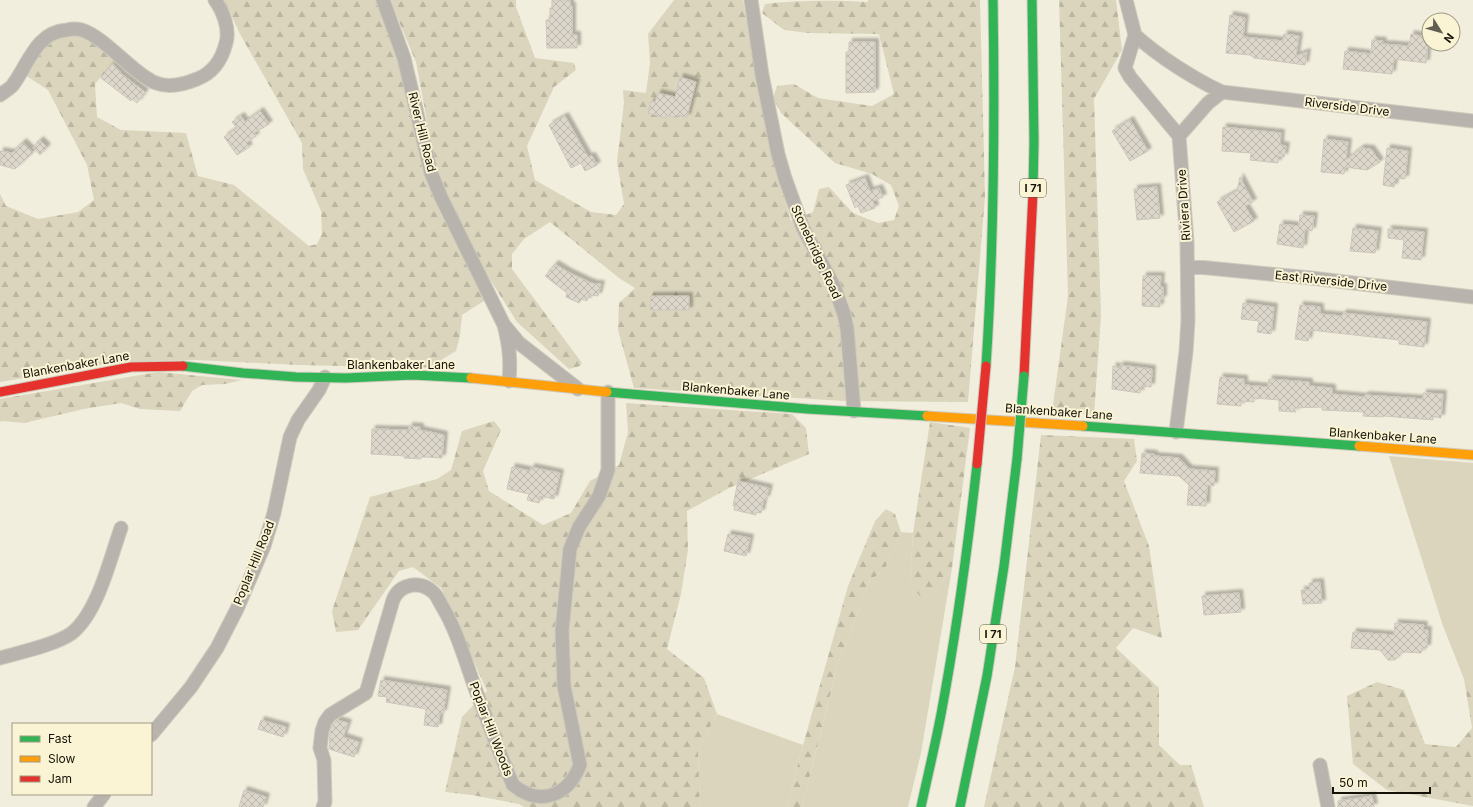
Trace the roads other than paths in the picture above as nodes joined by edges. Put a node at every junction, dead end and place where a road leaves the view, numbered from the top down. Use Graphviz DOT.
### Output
graph roads {
  1 [pos="215,0"];
  2 [pos="383,0"];
  3 [pos="751,0"];
  4 [pos="993,0"];
  5 [pos="1032,0"];
  6 [pos="1126,0"];
  7 [pos="1135,35"];
  8 [pos="1222,92"];
  9 [pos="0,95"];
  10 [pos="1473,121"];
  11 [pos="1179,136"];
  12 [pos="1188,266"];
  13 [pos="1473,297"];
  14 [pos="504,325"];
  15 [pos="326,377"];
  16 [pos="509,381"];
  17 [pos="579,389"];
  18 [pos="0,392"];
  19 [pos="608,392"];
  20 [pos="854,411"];
  21 [pos="1176,432"];
  22 [pos="1473,455"];
  23 [pos="121,528"];
  24 [pos="0,658"];
  25 [pos="152,734"];
  26 [pos="1320,765"];
  27 [pos="103,795"];
  28 [pos="94,807"];
  29 [pos="323,807"];
  30 [pos="921,807"];
  31 [pos="960,807"];
  32 [pos="1328,807"];
  1 -- 9 [label="street"];
  2 -- 14 [label="street, River Hill Road"];
  3 -- 20 [label="street, Stonebridge Road"];
  4 -- 30 [label="main road, bridge"];
  5 -- 31 [label="main road, I 71, bridge"];
  6 -- 7 [label="street"];
  7 -- 8 [label="street, Riverside Drive"];
  7 -- 11 [label="street"];
  8 -- 10 [label="street, Riverside Drive"];
  8 -- 11 [label="street"];
  11 -- 12 [label="street, Riviera Drive"];
  12 -- 13 [label="street, East Riverside Drive"];
  12 -- 21 [label="street, Riviera Drive"];
  14 -- 16 [label="street, River Hill Road"];
  14 -- 17 [label="street, River Hill Road"];
  15 -- 16 [label="main road, Blankenbaker Lane"];
  15 -- 18 [label="main road, Blankenbaker Lane"];
  15 -- 25 [label="street, Poplar Hill Road"];
  16 -- 17 [label="main road, Blankenbaker Lane"];
  17 -- 19 [label="main road, Blankenbaker Lane"];
  19 -- 20 [label="main road, Blankenbaker Lane"];
  19 -- 29 [label="street, Poplar Hill Woods"];
  20 -- 21 [label="main road, Blankenbaker Lane"];
  21 -- 22 [label="main road, Blankenbaker Lane"];
  23 -- 24 [label="street"];
  26 -- 32 [label="street"];
  27 -- 28 [label="street"];
}
